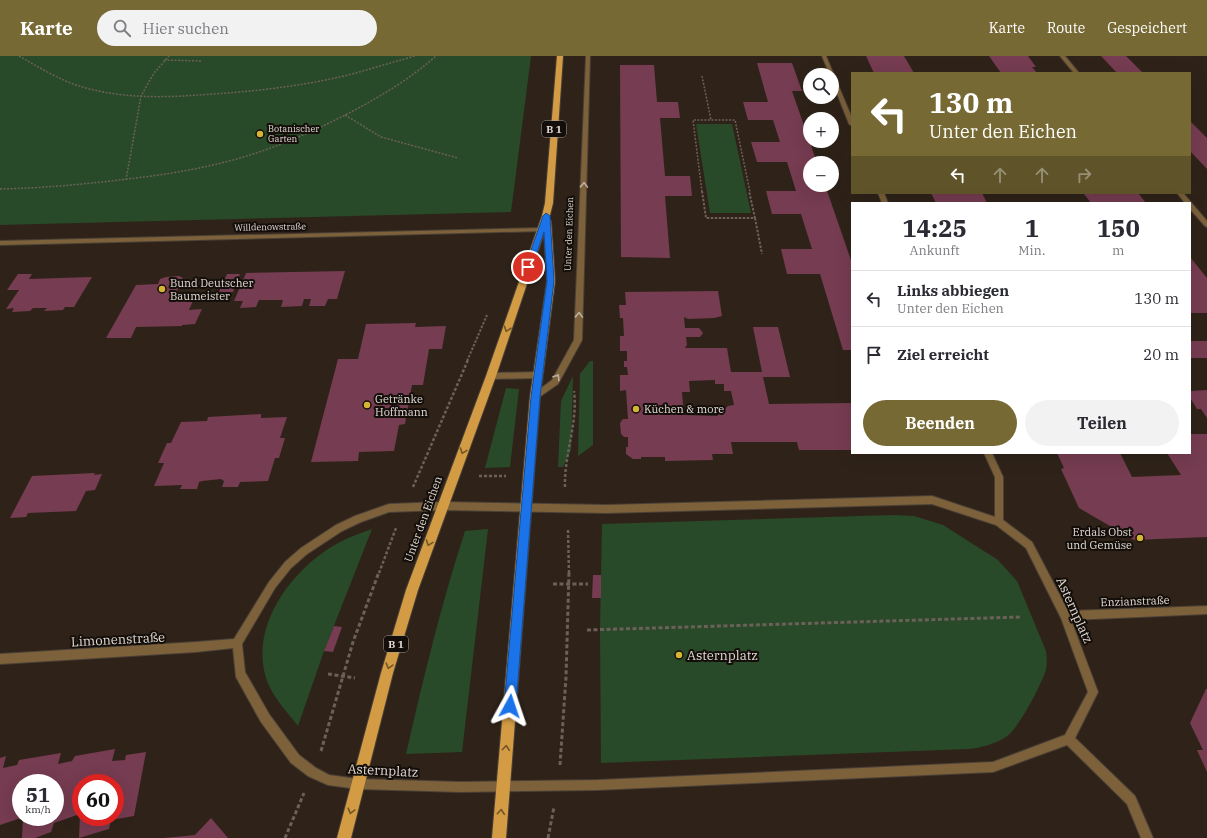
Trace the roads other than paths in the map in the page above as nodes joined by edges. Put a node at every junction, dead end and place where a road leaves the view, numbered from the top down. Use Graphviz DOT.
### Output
graph roads {
  1 [pos="560,56"];
  2 [pos="588,56"];
  3 [pos="824,56"];
  4 [pos="1062,56"];
  5 [pos="829,68"];
  6 [pos="1076,72"];
  7 [pos="839,92"];
  8 [pos="851,122"];
  9 [pos="1181,194"];
  10 [pos="1187,202"];
  11 [pos="1191,206"];
  12 [pos="546,216"];
  13 [pos="1207,225"];
  14 [pos="541,230"];
  15 [pos="0,243"];
  16 [pos="538,375"];
  17 [pos="491,376"];
  18 [pos="535,397"];
  19 [pos="988,454"];
  20 [pos="443,506"];
  21 [pos="527,508"];
  22 [pos="999,522"];
  23 [pos="1207,610"];
  24 [pos="1065,616"];
  25 [pos="237,643"];
  26 [pos="0,659"];
  27 [pos="1069,739"];
  28 [pos="358,784"];
  29 [pos="503,786"];
  30 [pos="344,838"];
  31 [pos="498,838"];
  32 [pos="1147,838"];
  1 -- 12 [label="main road, Unter den Eichen / B 1"];
  18 -- 2 [label="street, Unter den Eichen, one-way"];
  3 -- 5 [label="street"];
  4 -- 6 [label="street"];
  7 -- 8 [label="street"];
  9 -- 10 [label="street"];
  11 -- 13 [label="street"];
  12 -- 14 [label="main road, Unter den Eichen / B 1"];
  12 -- 16 [label="main road, Unter den Eichen / B 1"];
  14 -- 15 [label="street, Willdenowstraße"];
  14 -- 17 [label="main road, Unter den Eichen / B 1, one-way"];
  16 -- 17 [label="street"];
  16 -- 18 [label="main road, Unter den Eichen / B 1"];
  17 -- 20 [label="main road, Unter den Eichen / B 1, one-way"];
  18 -- 21 [label="main road, Unter den Eichen / B 1"];
  19 -- 22 [label="street"];
  20 -- 21 [label="street, Asternplatz"];
  20 -- 25 [label="street, Asternplatz"];
  20 -- 28 [label="main road, Unter den Eichen / B 1, one-way"];
  21 -- 22 [label="street, Asternplatz"];
  29 -- 21 [label="main road, Unter den Eichen / B 1, one-way"];
  22 -- 24 [label="street, Asternplatz"];
  23 -- 24 [label="street, Enzianstraße"];
  24 -- 27 [label="street, Asternplatz"];
  25 -- 26 [label="street, Limonenstraße"];
  25 -- 28 [label="street, Asternplatz"];
  27 -- 29 [label="street, Asternplatz"];
  27 -- 32 [label="street"];
  28 -- 29 [label="street, Asternplatz"];
  28 -- 30 [label="main road, Unter den Eichen / B 1, one-way"];
  31 -- 29 [label="main road, Unter den Eichen / B 1, one-way"];
}
